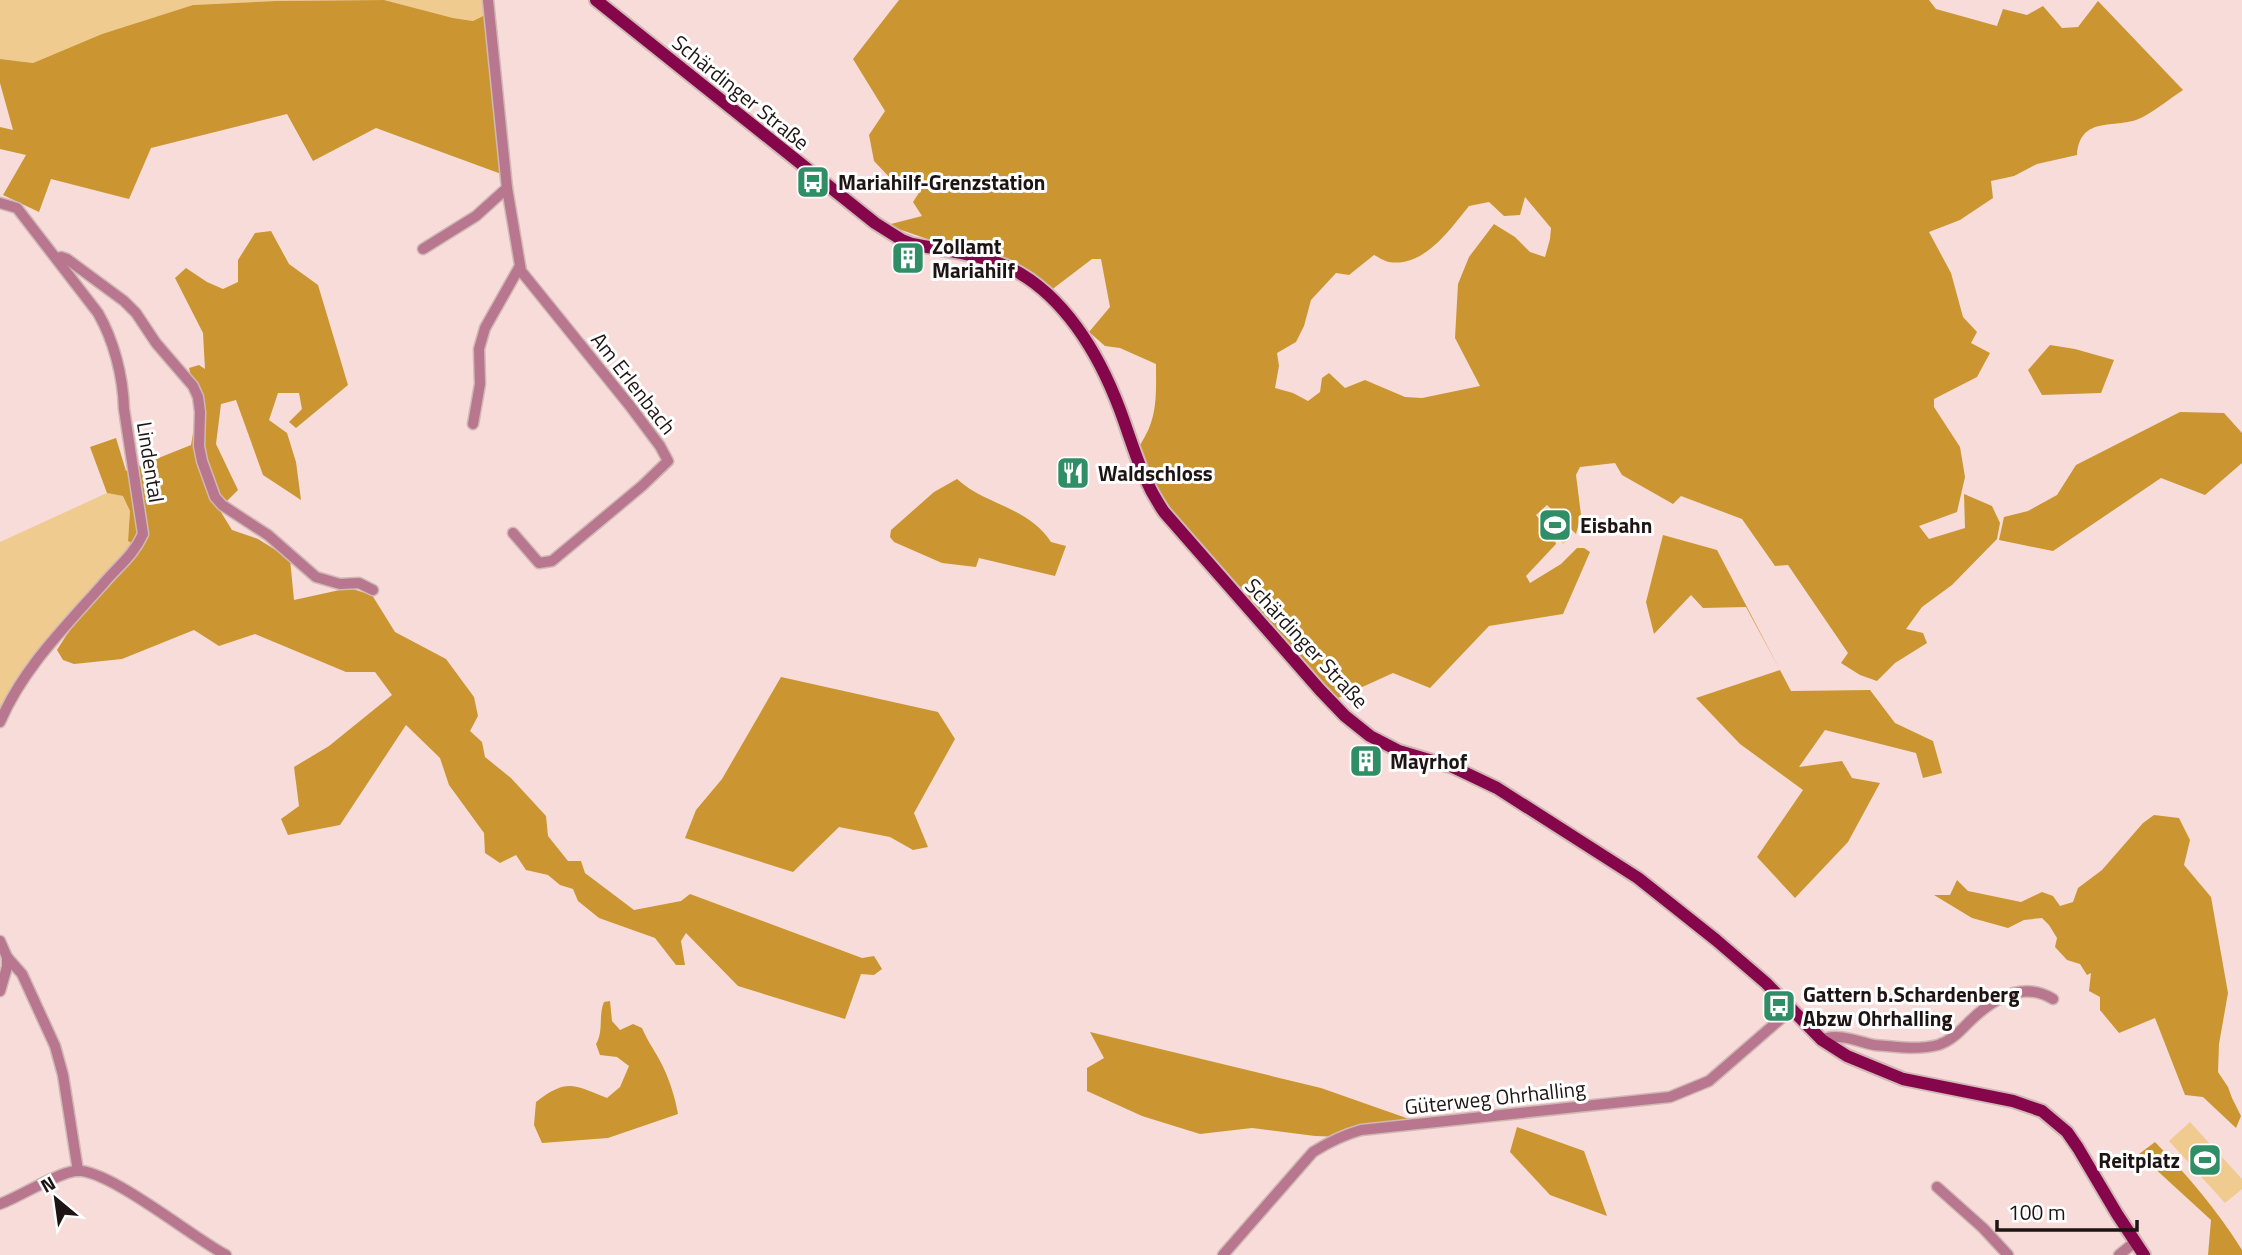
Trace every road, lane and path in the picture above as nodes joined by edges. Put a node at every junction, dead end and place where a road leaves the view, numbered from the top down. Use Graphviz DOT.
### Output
graph roads {
  1 [pos="488,0"];
  2 [pos="596,0"];
  3 [pos="507,188"];
  4 [pos="0,203"];
  5 [pos="423,249"];
  6 [pos="57,258"];
  7 [pos="520,266"];
  8 [pos="473,424"];
  9 [pos="513,533"];
  10 [pos="373,590"];
  11 [pos="0,722"];
  12 [pos="0,941"];
  13 [pos="7,957"];
  14 [pos="0,991"];
  15 [pos="2053,999"];
  16 [pos="1792,1009"];
  17 [pos="1822,1040"];
  18 [pos="78,1171"];
  19 [pos="1937,1187"];
  20 [pos="0,1204"];
  21 [pos="2134,1242"];
  22 [pos="225,1255"];
  23 [pos="1223,1255"];
  24 [pos="2008,1255"];
  25 [pos="2119,1255"];
  26 [pos="2144,1255"];
  1 -- 3 [label="street"];
  2 -- 16 [label="main road, Schärdinger Straße"];
  3 -- 5 [label="street"];
  3 -- 7 [label="street, Am Erlenbach"];
  4 -- 6 [label="street, Lindental"];
  6 -- 10 [label="street"];
  6 -- 11 [label="street, Lindental"];
  7 -- 8 [label="street"];
  7 -- 9 [label="street, Am Erlenbach"];
  12 -- 13 [label="street"];
  13 -- 14 [label="street"];
  13 -- 18 [label="street"];
  15 -- 17 [label="street"];
  16 -- 17 [label="main road, Schärdinger Straße"];
  16 -- 23 [label="street, Güterweg Ohrhalling"];
  17 -- 21 [label="main road, Schärdinger Straße"];
  18 -- 20 [label="street"];
  18 -- 22 [label="street"];
  19 -- 24 [label="street"];
  21 -- 25 [label="street"];
  21 -- 26 [label="main road, Schärdinger Straße"];
}
